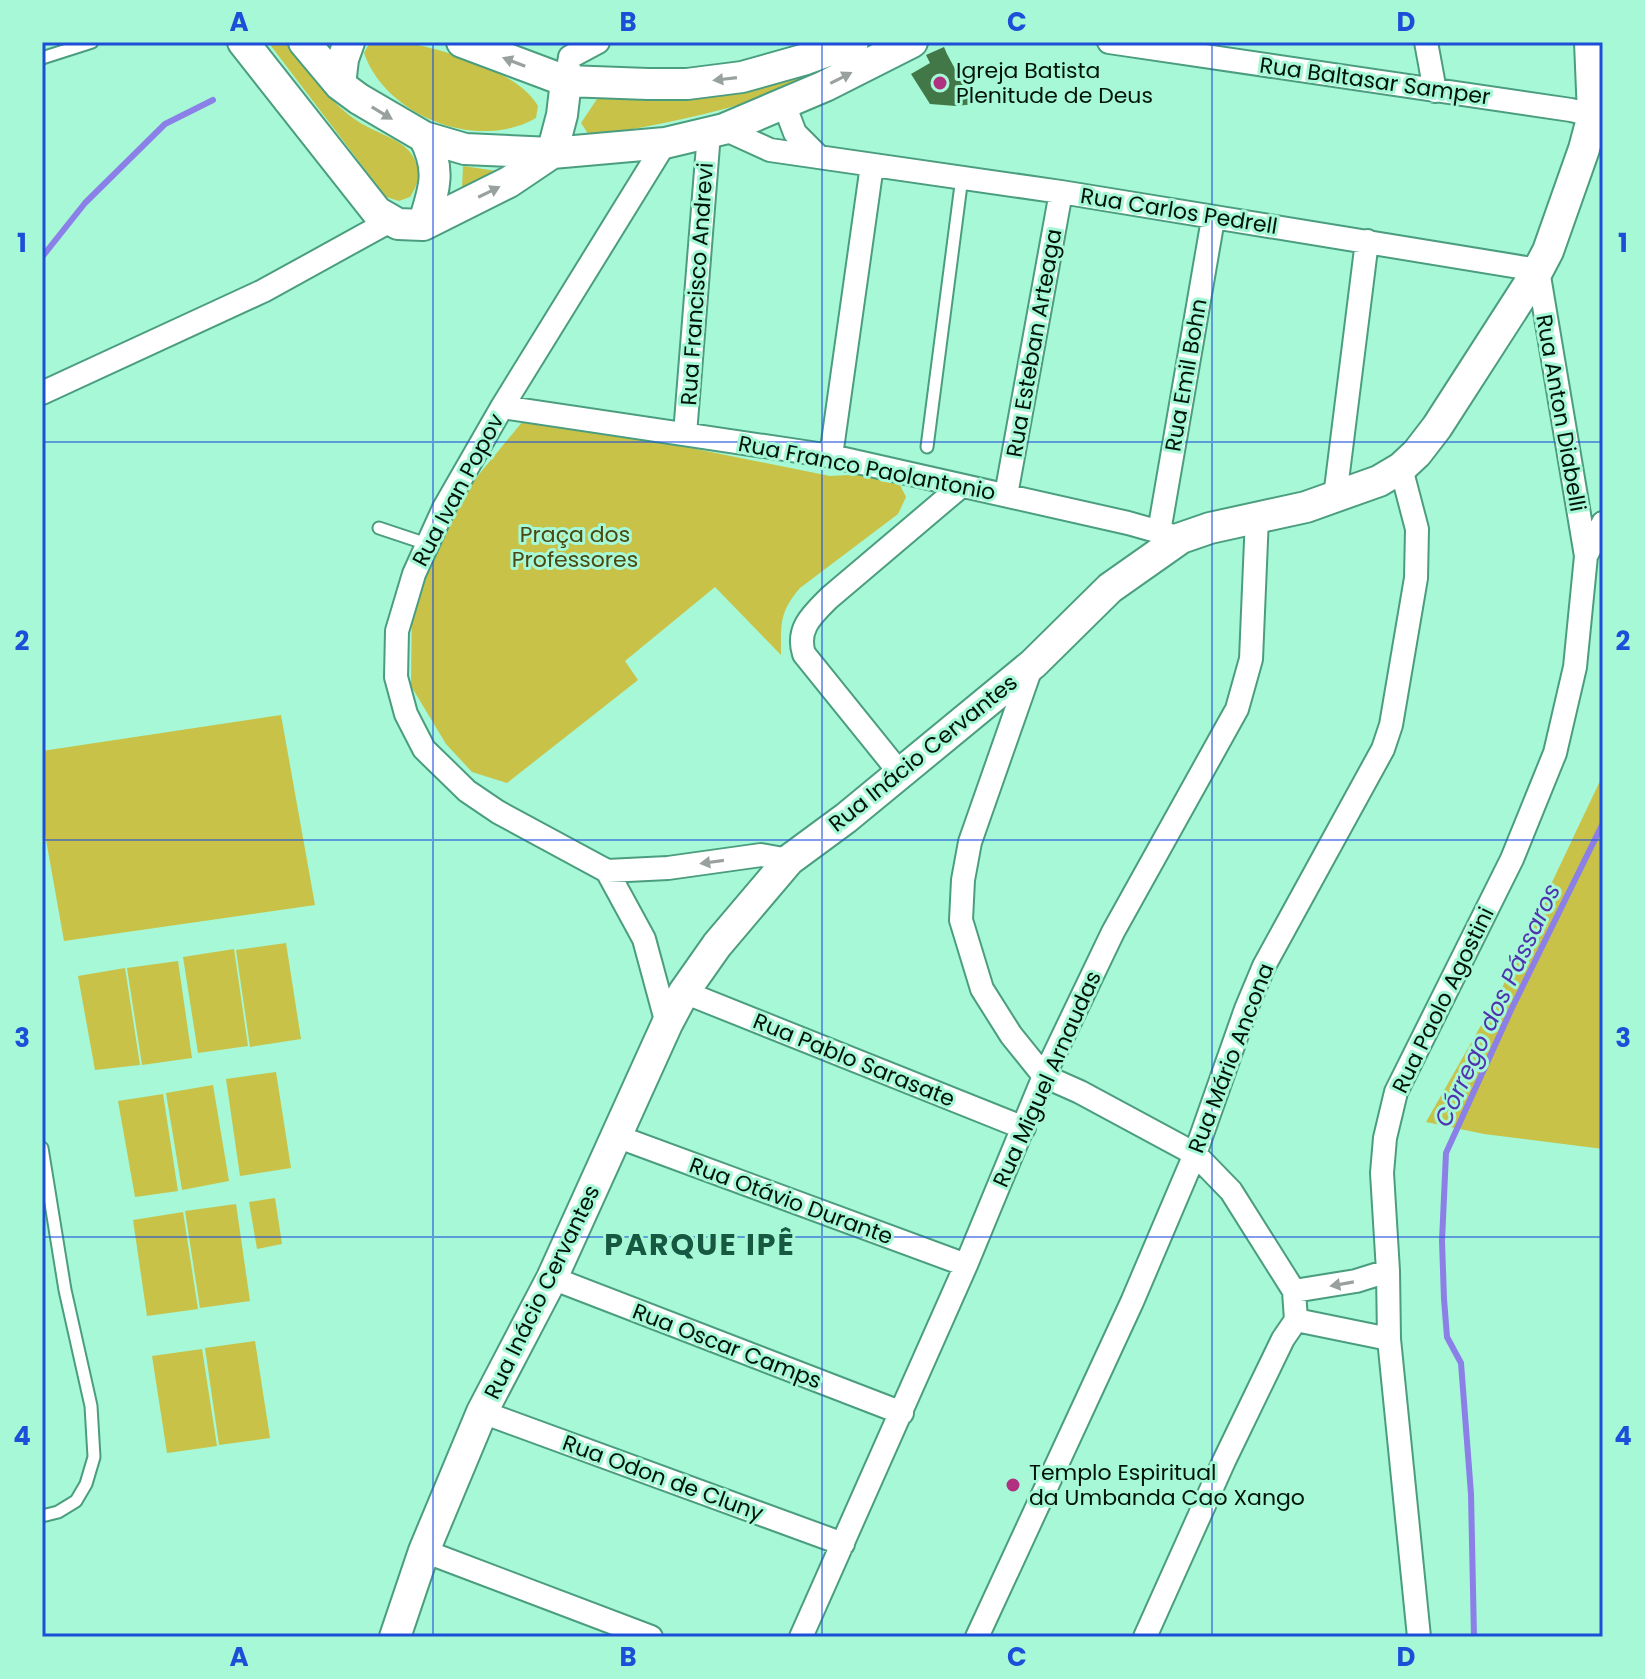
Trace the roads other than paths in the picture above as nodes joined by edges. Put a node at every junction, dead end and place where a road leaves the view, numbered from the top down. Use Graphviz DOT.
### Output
graph roads {
  1 [pos="92,42"];
  2 [pos="243,42"];
  3 [pos="304,42"];
  4 [pos="349,42"];
  5 [pos="462,42"];
  6 [pos="598,42"];
  7 [pos="853,42"];
  8 [pos="912,42"];
  9 [pos="1109,42"];
  10 [pos="1266,42"];
  11 [pos="1426,42"];
  12 [pos="1590,42"];
  13 [pos="42,58"];
  14 [pos="1269,65"];
  15 [pos="566,81"];
  16 [pos="340,85"];
  17 [pos="1435,91"];
  18 [pos="784,104"];
  19 [pos="1593,115"];
  20 [pos="716,131"];
  21 [pos="424,137"];
  22 [pos="665,143"];
  23 [pos="552,153"];
  24 [pos="818,156"];
  25 [pos="872,165"];
  26 [pos="962,177"];
  27 [pos="1061,192"];
  28 [pos="1213,219"];
  29 [pos="390,221"];
  30 [pos="423,225"];
  31 [pos="1367,241"];
  32 [pos="1538,270"];
  33 [pos="42,393"];
  34 [pos="502,407"];
  35 [pos="685,434"];
  36 [pos="927,447"];
  37 [pos="831,456"];
  38 [pos="1401,468"];
  39 [pos="960,487"];
  40 [pos="1006,495"];
  41 [pos="1335,497"];
  42 [pos="1257,517"];
  43 [pos="1603,523"];
  44 [pos="379,528"];
  45 [pos="1170,535"];
  46 [pos="427,544"];
  47 [pos="1586,556"];
  48 [pos="1033,664"];
  49 [pos="900,773"];
  50 [pos="789,860"];
  51 [pos="607,871"];
  52 [pos="684,992"];
  53 [pos="667,1024"];
  54 [pos="1044,1076"];
  55 [pos="1024,1128"];
  56 [pos="616,1136"];
  57 [pos="42,1148"];
  58 [pos="1195,1154"];
  59 [pos="966,1265"];
  60 [pos="1388,1271"];
  61 [pos="552,1278"];
  62 [pos="1294,1291"];
  63 [pos="1296,1320"];
  64 [pos="1389,1339"];
  65 [pos="482,1412"];
  66 [pos="902,1413"];
  67 [pos="42,1516"];
  68 [pos="843,1544"];
  69 [pos="424,1551"];
  70 [pos="395,1637"];
  71 [pos="651,1637"];
  72 [pos="801,1637"];
  73 [pos="977,1637"];
  74 [pos="1145,1637"];
  75 [pos="1419,1637"];
  1 -- 13 [label="lane"];
  2 -- 29 [label="main road"];
  3 -- 16 [label="main road"];
  4 -- 16 [label="main road"];
  15 -- 5 [label="main road, one-way"];
  6 -- 15 [label="street"];
  7 -- 15 [label="main road, one-way"];
  18 -- 8 [label="main road, one-way"];
  9 -- 14 [label="street, Rua Baltasar Samper"];
  10 -- 14 [label="street"];
  11 -- 17 [label="street"];
  12 -- 19 [label="main road, Rua Inácio Cervantes"];
  14 -- 17 [label="street, Rua Baltasar Samper"];
  15 -- 23 [label="main road"];
  16 -- 21 [label="main road, one-way"];
  17 -- 19 [label="street, Rua Baltasar Samper"];
  18 -- 20 [label="main road"];
  18 -- 24 [label="street"];
  19 -- 32 [label="main road, Rua Inácio Cervantes"];
  20 -- 22 [label="main road"];
  20 -- 24 [label="street, Rua Carlos Pedrell"];
  20 -- 35 [label="street, Rua Francisco Andrevi"];
  21 -- 23 [label="main road"];
  21 -- 30 [label="main road"];
  22 -- 23 [label="main road"];
  22 -- 34 [label="street, Rua Ivan Popov"];
  30 -- 23 [label="main road, one-way"];
  24 -- 25 [label="street, Rua Carlos Pedrell"];
  25 -- 26 [label="street, Rua Carlos Pedrell"];
  25 -- 37 [label="street"];
  26 -- 27 [label="street, Rua Carlos Pedrell"];
  26 -- 36 [label="lane"];
  27 -- 28 [label="street, Rua Carlos Pedrell"];
  27 -- 40 [label="street, Rua Esteban Arteaga"];
  28 -- 31 [label="street, Rua Carlos Pedrell"];
  28 -- 45 [label="street, Rua Emil Bohn"];
  29 -- 30 [label="main road"];
  29 -- 33 [label="street"];
  31 -- 32 [label="street, Rua Carlos Pedrell"];
  31 -- 41 [label="street"];
  32 -- 38 [label="main road, Rua Inácio Cervantes"];
  32 -- 47 [label="street, Rua Anton Diabelli"];
  34 -- 35 [label="street, Rua Franco Paolantonio"];
  34 -- 46 [label="street, Rua Ivan Popov"];
  35 -- 37 [label="street, Rua Franco Paolantonio"];
  37 -- 39 [label="street, Rua Franco Paolantonio"];
  38 -- 41 [label="main road, Rua Inácio Cervantes"];
  38 -- 58 [label="street, Rua Mário Ancona"];
  39 -- 40 [label="street, Rua Franco Paolantonio"];
  39 -- 49 [label="street"];
  40 -- 45 [label="street, Rua Franco Paolantonio"];
  41 -- 42 [label="main road, Rua Inácio Cervantes"];
  42 -- 45 [label="main road, Rua Inácio Cervantes"];
  42 -- 54 [label="street, Rua Miguel Arnaudas"];
  43 -- 47 [label="street, Rua Paolo Agostini"];
  44 -- 46 [label="lane"];
  45 -- 48 [label="main road, Rua Inácio Cervantes"];
  46 -- 51 [label="street, Rua Ivan Popov"];
  47 -- 60 [label="street, Rua Paolo Agostini"];
  48 -- 49 [label="main road, Rua Inácio Cervantes"];
  48 -- 54 [label="street"];
  49 -- 50 [label="main road, Rua Inácio Cervantes"];
  50 -- 51 [label="street, one-way"];
  50 -- 52 [label="main road, Rua Inácio Cervantes"];
  51 -- 53 [label="street"];
  52 -- 53 [label="main road, Rua Inácio Cervantes"];
  52 -- 55 [label="street, Rua Pablo Sarasate"];
  53 -- 56 [label="main road, Rua Inácio Cervantes"];
  54 -- 55 [label="street, Rua Miguel Arnaudas"];
  54 -- 58 [label="street"];
  55 -- 59 [label="street, Rua Miguel Arnaudas"];
  56 -- 59 [label="street, Rua Otávio Durante"];
  56 -- 61 [label="main road, Rua Inácio Cervantes"];
  57 -- 67 [label="lane"];
  58 -- 62 [label="street"];
  58 -- 73 [label="street, Rua Mário Ancona"];
  59 -- 66 [label="street, Rua Miguel Arnaudas"];
  60 -- 62 [label="street, one-way"];
  60 -- 64 [label="street, Rua Paolo Agostini"];
  61 -- 65 [label="main road, Rua Inácio Cervantes"];
  61 -- 66 [label="street, Rua Oscar Camps"];
  62 -- 63 [label="street"];
  63 -- 64 [label="street"];
  63 -- 74 [label="street"];
  64 -- 75 [label="street, Rua Paolo Agostini"];
  65 -- 68 [label="street, Rua Odon de Cluny"];
  65 -- 69 [label="main road, Rua Inácio Cervantes"];
  66 -- 68 [label="street, Rua Miguel Arnaudas"];
  68 -- 72 [label="street, Rua Miguel Arnaudas"];
  69 -- 70 [label="main road, Rua Inácio Cervantes"];
  69 -- 71 [label="street"];
}
